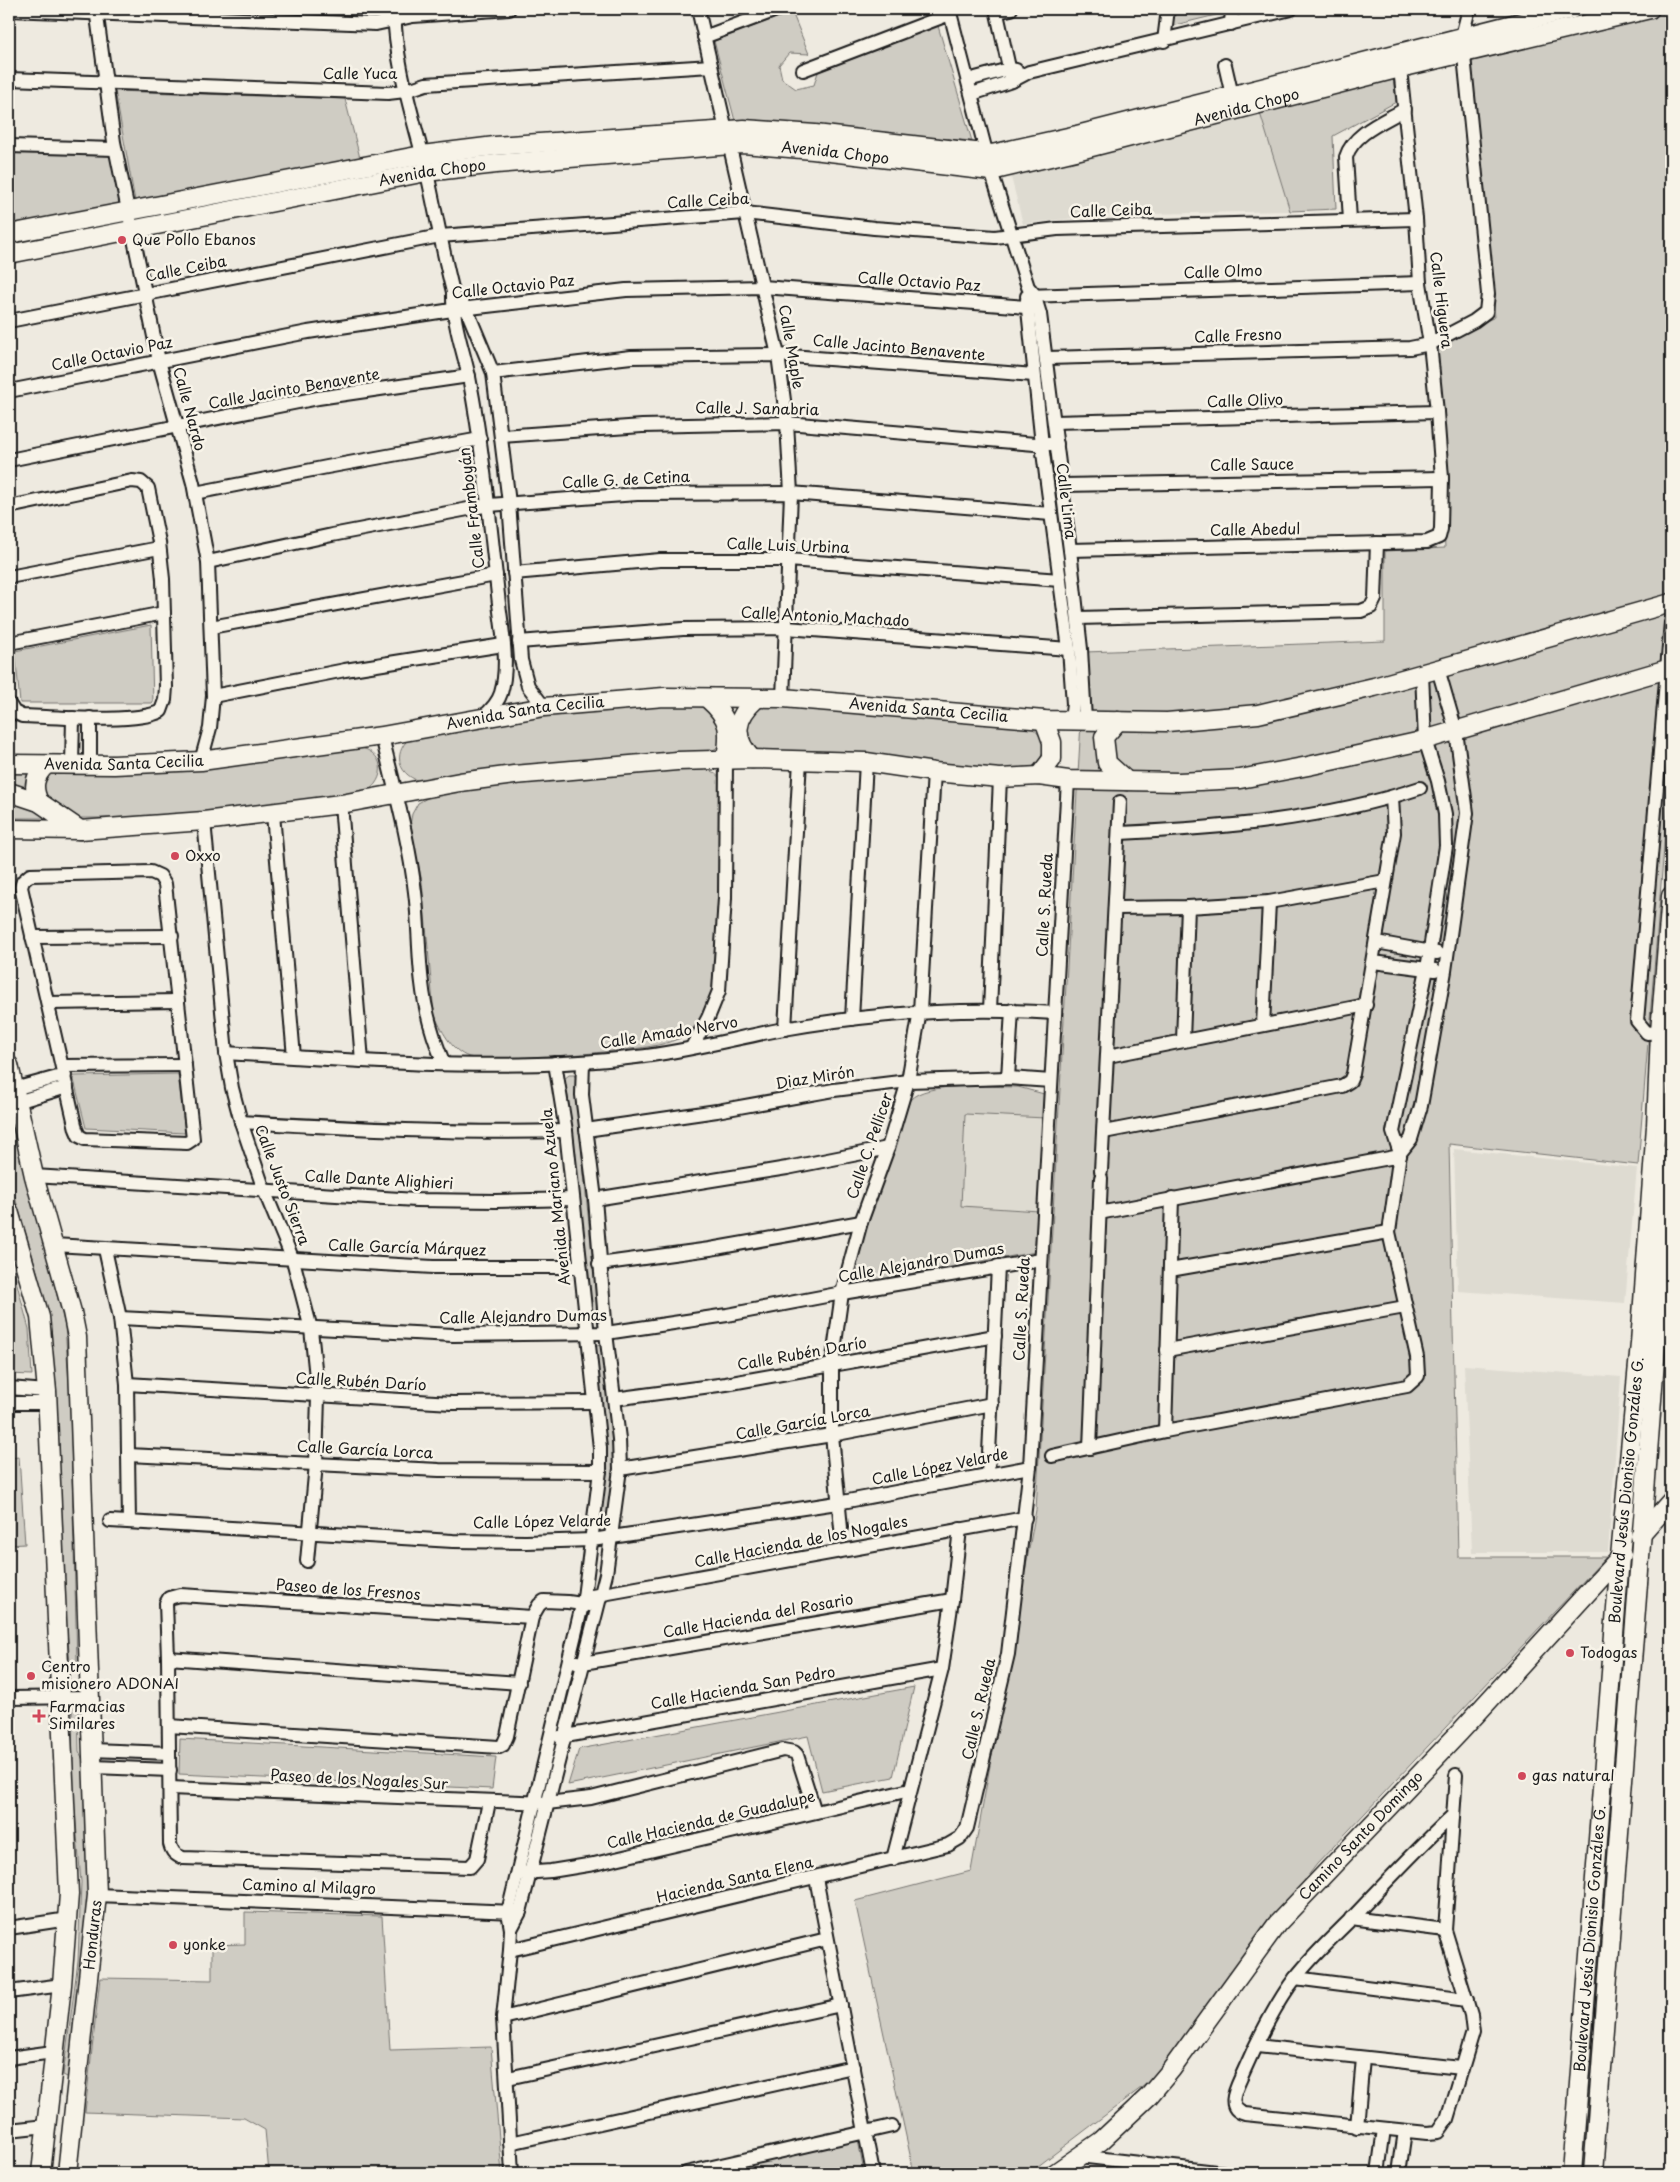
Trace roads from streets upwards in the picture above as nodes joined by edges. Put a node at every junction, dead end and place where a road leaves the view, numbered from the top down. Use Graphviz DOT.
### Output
graph roads {
  1 [pos="509,9"];
  2 [pos="698,9"];
  3 [pos="779,9"];
  4 [pos="1011,9"];
  5 [pos="1168,9"];
  6 [pos="1232,9"];
  7 [pos="1291,9"];
  8 [pos="1469,9"];
  9 [pos="1526,9"];
  10 [pos="1650,9"];
  11 [pos="9,10"];
  12 [pos="96,11"];
  13 [pos="949,11"];
  14 [pos="996,11"];
  15 [pos="1567,14"];
  16 [pos="394,15"];
  17 [pos="1231,24"];
  18 [pos="1512,24"];
  19 [pos="704,37"];
  20 [pos="1164,41"];
  21 [pos="1462,45"];
  22 [pos="1225,65"];
  23 [pos="710,66"];
  24 [pos="1400,68"];
  25 [pos="803,70"];
  26 [pos="1011,75"];
  27 [pos="9,79"];
  28 [pos="968,80"];
  29 [pos="106,82"];
  30 [pos="405,91"];
  31 [pos="972,94"];
  32 [pos="1234,103"];
  33 [pos="1405,109"];
  34 [pos="727,137"];
  35 [pos="9,146"];
  36 [pos="115,149"];
  37 [pos="422,155"];
  38 [pos="989,162"];
  39 [pos="426,172"];
  40 [pos="128,211"];
  41 [pos="745,213"];
  42 [pos="1416,219"];
  43 [pos="1350,220"];
  44 [pos="132,230"];
  45 [pos="9,234"];
  46 [pos="440,236"];
  47 [pos="1012,236"];
  48 [pos="9,254"];
  49 [pos="1420,283"];
  50 [pos="763,287"];
  51 [pos="453,292"];
  52 [pos="146,294"];
  53 [pos="1029,296"];
  54 [pos="466,308"];
  55 [pos="452,310"];
  56 [pos="9,321"];
  57 [pos="1430,344"];
  58 [pos="778,355"];
  59 [pos="1047,358"];
  60 [pos="159,360"];
  61 [pos="493,373"];
  62 [pos="1034,375"];
  63 [pos="469,376"];
  64 [pos="9,391"];
  65 [pos="1438,412"];
  66 [pos="1054,422"];
  67 [pos="787,423"];
  68 [pos="178,427"];
  69 [pos="501,436"];
  70 [pos="480,439"];
  71 [pos="1057,444"];
  72 [pos="1042,445"];
  73 [pos="9,460"];
  74 [pos="1442,478"];
  75 [pos="1063,485"];
  76 [pos="195,493"];
  77 [pos="791,493"];
  78 [pos="509,503"];
  79 [pos="489,505"];
  80 [pos="9,507"];
  81 [pos="1051,514"];
  82 [pos="1439,537"];
  83 [pos="1377,543"];
  84 [pos="159,548"];
  85 [pos="1070,550"];
  86 [pos="788,560"];
  87 [pos="208,562"];
  88 [pos="514,573"];
  89 [pos="496,575"];
  90 [pos="9,577"];
  91 [pos="1060,580"];
  92 [pos="1671,603"];
  93 [pos="164,613"];
  94 [pos="1078,618"];
  95 [pos="1671,622"];
  96 [pos="211,627"];
  97 [pos="786,628"];
  98 [pos="520,642"];
  99 [pos="9,643"];
  100 [pos="502,645"];
  101 [pos="1075,649"];
  102 [pos="1670,668"];
  103 [pos="1430,672"];
  104 [pos="212,696"];
  105 [pos="783,698"];
  106 [pos="708,699"];
  107 [pos="756,699"];
  108 [pos="9,704"];
  109 [pos="544,707"];
  110 [pos="483,717"];
  111 [pos="73,718"];
  112 [pos="90,718"];
  113 [pos="1044,720"];
  114 [pos="1078,720"];
  115 [pos="1118,722"];
  116 [pos="1456,731"];
  117 [pos="382,736"];
  118 [pos="1425,740"];
  119 [pos="752,759"];
  120 [pos="726,760"];
  121 [pos="800,760"];
  122 [pos="201,761"];
  123 [pos="866,762"];
  124 [pos="9,764"];
  125 [pos="46,765"];
  126 [pos="72,765"];
  127 [pos="90,765"];
  128 [pos="934,772"];
  129 [pos="1039,776"];
  130 [pos="1000,778"];
  131 [pos="1068,780"];
  132 [pos="1127,781"];
  133 [pos="1420,788"];
  134 [pos="9,792"];
  135 [pos="395,794"];
  136 [pos="1392,797"];
  137 [pos="38,802"];
  138 [pos="1120,802"];
  139 [pos="340,804"];
  140 [pos="273,814"];
  141 [pos="204,821"];
  142 [pos="9,829"];
  143 [pos="80,830"];
  144 [pos="1120,833"];
  145 [pos="1385,881"];
  146 [pos="1671,896"];
  147 [pos="1269,902"];
  148 [pos="1188,907"];
  149 [pos="1116,908"];
  150 [pos="172,936"];
  151 [pos="32,937"];
  152 [pos="1376,942"];
  153 [pos="1430,951"];
  154 [pos="1447,955"];
  155 [pos="1373,962"];
  156 [pos="1427,969"];
  157 [pos="1445,971"];
  158 [pos="178,1001"];
  159 [pos="48,1003"];
  160 [pos="1366,1005"];
  161 [pos="990,1010"];
  162 [pos="1012,1010"];
  163 [pos="920,1011"];
  164 [pos="1055,1013"];
  165 [pos="852,1018"];
  166 [pos="1262,1026"];
  167 [pos="785,1029"];
  168 [pos="1660,1032"];
  169 [pos="1183,1040"];
  170 [pos="692,1047"];
  171 [pos="226,1053"];
  172 [pos="1108,1056"];
  173 [pos="294,1057"];
  174 [pos="362,1061"];
  175 [pos="583,1062"];
  176 [pos="555,1063"];
  177 [pos="444,1064"];
  178 [pos="9,1065"];
  179 [pos="185,1065"];
  180 [pos="65,1076"];
  181 [pos="1008,1078"];
  182 [pos="908,1081"];
  183 [pos="1051,1081"];
  184 [pos="16,1095"];
  185 [pos="241,1122"];
  186 [pos="586,1130"];
  187 [pos="566,1131"];
  188 [pos="1104,1132"];
  189 [pos="888,1148"];
  190 [pos="1671,1151"];
  191 [pos="1400,1154"];
  192 [pos="34,1176"];
  193 [pos="264,1190"];
  194 [pos="1172,1198"];
  195 [pos="572,1199"];
  196 [pos="595,1199"];
  197 [pos="9,1211"];
  198 [pos="1100,1213"];
  199 [pos="861,1222"];
  200 [pos="1390,1232"];
  201 [pos="13,1238"];
  202 [pos="54,1245"];
  203 [pos="105,1248"];
  204 [pos="293,1260"];
  205 [pos="1041,1260"];
  206 [pos="599,1264"];
  207 [pos="998,1266"];
  208 [pos="580,1267"];
  209 [pos="1170,1270"];
  210 [pos="842,1293"];
  211 [pos="1405,1307"];
  212 [pos="120,1318"];
  213 [pos="311,1329"];
  214 [pos="587,1334"];
  215 [pos="606,1334"];
  216 [pos="995,1336"];
  217 [pos="1167,1350"];
  218 [pos="832,1365"];
  219 [pos="127,1384"];
  220 [pos="9,1388"];
  221 [pos="48,1397"];
  222 [pos="318,1397"];
  223 [pos="614,1400"];
  224 [pos="594,1402"];
  225 [pos="9,1403"];
  226 [pos="992,1404"];
  227 [pos="1165,1431"];
  228 [pos="832,1435"];
  229 [pos="1090,1448"];
  230 [pos="128,1455"];
  231 [pos="1052,1456"];
  232 [pos="316,1464"];
  233 [pos="1030,1467"];
  234 [pos="620,1469"];
  235 [pos="600,1471"];
  236 [pos="988,1474"];
  237 [pos="1671,1501"];
  238 [pos="837,1503"];
  239 [pos="1025,1518"];
  240 [pos="110,1521"];
  241 [pos="129,1522"];
  242 [pos="841,1528"];
  243 [pos="960,1529"];
  244 [pos="309,1532"];
  245 [pos="1643,1534"];
  246 [pos="610,1538"];
  247 [pos="592,1540"];
  248 [pos="1620,1557"];
  249 [pos="307,1561"];
  250 [pos="1589,1591"];
  251 [pos="87,1599"];
  252 [pos="583,1600"];
  253 [pos="952,1600"];
  254 [pos="598,1601"];
  255 [pos="1617,1607"];
  256 [pos="532,1617"];
  257 [pos="168,1658"];
  258 [pos="569,1661"];
  259 [pos="583,1663"];
  260 [pos="942,1669"];
  261 [pos="58,1675"];
  262 [pos="519,1683"];
  263 [pos="90,1696"];
  264 [pos="60,1697"];
  265 [pos="9,1698"];
  266 [pos="168,1726"];
  267 [pos="566,1736"];
  268 [pos="550,1738"];
  269 [pos="92,1750"];
  270 [pos="169,1753"];
  271 [pos="93,1767"];
  272 [pos="170,1770"];
  273 [pos="1456,1775"];
  274 [pos="170,1788"];
  275 [pos="910,1790"];
  276 [pos="489,1802"];
  277 [pos="541,1803"];
  278 [pos="815,1812"];
  279 [pos="1451,1817"];
  280 [pos="964,1834"];
  281 [pos="893,1858"];
  282 [pos="524,1873"];
  283 [pos="816,1878"];
  284 [pos="97,1895"];
  285 [pos="514,1912"];
  286 [pos="1352,1918"];
  287 [pos="68,1919"];
  288 [pos="9,1928"];
  289 [pos="1445,1930"];
  290 [pos="827,1939"];
  291 [pos="510,1950"];
  292 [pos="1295,1978"];
  293 [pos="62,1986"];
  294 [pos="9,1992"];
  295 [pos="1466,2000"];
  296 [pos="841,2005"];
  297 [pos="503,2018"];
  298 [pos="1257,2046"];
  299 [pos="53,2052"];
  300 [pos="9,2058"];
  301 [pos="1363,2058"];
  302 [pos="853,2067"];
  303 [pos="1461,2068"];
  304 [pos="508,2078"];
  305 [pos="52,2083"];
  306 [pos="76,2088"];
  307 [pos="46,2126"];
  308 [pos="892,2126"];
  309 [pos="1357,2127"];
  310 [pos="1384,2129"];
  311 [pos="9,2130"];
  312 [pos="866,2132"];
  313 [pos="1405,2132"];
  314 [pos="71,2138"];
  315 [pos="510,2143"];
  316 [pos="1078,2156"];
  317 [pos="1113,2167"];
  318 [pos="41,2173"];
  319 [pos="67,2173"];
  320 [pos="512,2173"];
  321 [pos="686,2173"];
  322 [pos="873,2173"];
  323 [pos="1060,2173"];
  324 [pos="1225,2173"];
  325 [pos="1378,2173"];
  326 [pos="1399,2173"];
  327 [pos="1572,2173"];
  328 [pos="1593,2173"];
  1 -- 16 [label="street"];
  2 -- 19 [label="street, Calle Maple"];
  3 -- 19 [label="street"];
  4 -- 14 [label="street"];
  5 -- 20 [label="street"];
  6 -- 17 [label="street"];
  7 -- 17 [label="street"];
  8 -- 21 [label="street"];
  9 -- 18 [label="street"];
  10 -- 15 [label="street, Avenida Chopo"];
  11 -- 12 [label="street"];
  12 -- 16 [label="street"];
  12 -- 29 [label="street, Calle Nardo"];
  13 -- 25 [label="street"];
  13 -- 28 [label="street, Calle Lima"];
  14 -- 26 [label="street"];
  15 -- 18 [label="street, Avenida Chopo"];
  15 -- 21 [label="street, Avenida Chopo"];
  16 -- 30 [label="street, Calle Framboyán"];
  17 -- 20 [label="street"];
  18 -- 21 [label="street, Avenida Chopo"];
  19 -- 23 [label="street, Calle Maple"];
  20 -- 26 [label="street"];
  21 -- 24 [label="street, Avenida Chopo"];
  21 -- 32 [label="street, Avenida Chopo"];
  21 -- 57 [label="street, Calle Fresno"];
  22 -- 32 [label="street"];
  23 -- 30 [label="street, Calle Yuca"];
  23 -- 34 [label="street, Calle Maple"];
  24 -- 32 [label="street, Avenida Chopo"];
  24 -- 33 [label="street, Calle Higuera"];
  26 -- 28 [label="street"];
  26 -- 31 [label="street"];
  27 -- 29 [label="street, Calle Yuca"];
  28 -- 31 [label="street, Calle Lima"];
  29 -- 30 [label="street, Calle Yuca"];
  29 -- 36 [label="street, Calle Nardo"];
  30 -- 37 [label="street, Calle Framboyán"];
  31 -- 38 [label="street, Calle Lima"];
  32 -- 38 [label="street, Avenida Chopo"];
  33 -- 42 [label="street, Calle Higuera"];
  33 -- 43 [label="street"];
  34 -- 37 [label="street, Avenida Chopo"];
  34 -- 38 [label="street, Avenida Chopo"];
  34 -- 39 [label="street, Avenida Chopo"];
  34 -- 41 [label="street, Calle Maple"];
  35 -- 36 [label="street"];
  36 -- 40 [label="street, Calle Nardo"];
  37 -- 39 [label="street, Calle Framboyán"];
  37 -- 40 [label="street, Avenida Chopo"];
  38 -- 47 [label="street, Calle Lima"];
  39 -- 44 [label="street, Avenida Chopo"];
  39 -- 46 [label="street, Calle Framboyán"];
  40 -- 44 [label="street, Calle Nardo"];
  40 -- 45 [label="street, Avenida Chopo"];
  41 -- 46 [label="street, Calle Ceiba"];
  41 -- 47 [label="street, Calle Ceiba"];
  41 -- 50 [label="street, Calle Maple"];
  42 -- 43 [label="street, Calle Ceiba"];
  42 -- 49 [label="street, Calle Higuera"];
  43 -- 47 [label="street, Calle Ceiba"];
  44 -- 48 [label="street, Avenida Chopo"];
  44 -- 52 [label="street, Calle Nardo"];
  46 -- 51 [label="street, Calle Framboyán"];
  46 -- 52 [label="street, Calle Ceiba"];
  47 -- 53 [label="street, Calle Lima"];
  49 -- 53 [label="street, Calle Olmo"];
  49 -- 57 [label="street, Calle Higuera"];
  50 -- 53 [label="street, Calle Octavio Paz"];
  50 -- 54 [label="street, Calle Octavio Paz"];
  50 -- 58 [label="street, Calle Maple"];
  51 -- 54 [label="street, Calle Framboyán"];
  51 -- 55 [label="street, Calle Framboyán"];
  52 -- 56 [label="street, Calle Ceiba"];
  52 -- 60 [label="street, Calle Nardo"];
  53 -- 59 [label="street, Calle Lima"];
  53 -- 62 [label="street, Calle Lima"];
  54 -- 55 [label="street, Calle Octavio Paz"];
  54 -- 61 [label="street, Calle Framboyán"];
  55 -- 60 [label="street, Calle Octavio Paz"];
  55 -- 63 [label="street, Calle Framboyán"];
  57 -- 59 [label="street, Calle Fresno"];
  57 -- 65 [label="street, Calle Higuera"];
  58 -- 61 [label="street, Calle Jacinto Benavente"];
  58 -- 62 [label="street, Calle Jacinto Benavente"];
  58 -- 67 [label="street, Calle Maple"];
  59 -- 66 [label="street, Calle Lima"];
  60 -- 64 [label="street, Calle Octavio Paz"];
  60 -- 68 [label="street, Calle Nardo"];
  61 -- 69 [label="street, Calle Framboyán"];
  62 -- 72 [label="street, Calle Lima"];
  63 -- 68 [label="street, Calle Jacinto Benavente"];
  63 -- 70 [label="street, Calle Framboyán"];
  65 -- 66 [label="street, Calle Olivo"];
  65 -- 74 [label="street, Calle Higuera"];
  66 -- 71 [label="street, Calle Lima"];
  67 -- 69 [label="street, Calle J. Sanabria"];
  67 -- 72 [label="street, Calle J. Sanabria"];
  67 -- 77 [label="street, Calle Maple"];
  68 -- 73 [label="street, Calle Jacinto Benavente"];
  68 -- 76 [label="street, Calle Nardo"];
  69 -- 78 [label="street, Calle Framboyán"];
  70 -- 76 [label="street"];
  70 -- 79 [label="street, Calle Framboyán"];
  71 -- 72 [label="street, Calle J. Sanabria"];
  71 -- 75 [label="street, Calle Lima"];
  72 -- 81 [label="street, Calle Lima"];
  74 -- 75 [label="street, Calle Sauce"];
  74 -- 82 [label="street, Calle Higuera"];
  75 -- 85 [label="street, Calle Lima"];
  76 -- 87 [label="street, Calle Nardo"];
  77 -- 78 [label="street, Calle G. de Cetina"];
  77 -- 81 [label="street, Calle G. de Cetina"];
  77 -- 86 [label="street, Calle Maple"];
  78 -- 79 [label="street, Calle G. de Cetina"];
  78 -- 88 [label="street, Calle Framboyán"];
  79 -- 87 [label="street, Calle G. de Cetina"];
  79 -- 89 [label="street, Calle Framboyán"];
  80 -- 84 [label="street"];
  81 -- 91 [label="street, Calle Lima"];
  82 -- 83 [label="street, Calle Abedul"];
  83 -- 85 [label="street, Calle Abedul"];
  83 -- 94 [label="street"];
  84 -- 90 [label="street"];
  84 -- 93 [label="street"];
  85 -- 94 [label="street, Calle Lima"];
  86 -- 88 [label="street, Calle Luis Urbina"];
  86 -- 91 [label="street, Calle Luis Urbina"];
  86 -- 97 [label="street, Calle Maple"];
  87 -- 96 [label="street, Calle Nardo"];
  88 -- 98 [label="street, Calle Framboyán"];
  89 -- 96 [label="street"];
  89 -- 100 [label="street, Calle Framboyán"];
  91 -- 101 [label="street, Calle Lima"];
  92 -- 103 [label="street, Avenida Santa Cecilia"];
  93 -- 99 [label="street"];
  93 -- 112 [label="street"];
  94 -- 101 [label="street, Calle Lima"];
  95 -- 102 [label="street"];
  96 -- 104 [label="street, Calle Nardo"];
  97 -- 98 [label="street, Calle Antonio Machado"];
  97 -- 101 [label="street, Calle Antonio Machado"];
  97 -- 105 [label="street, Calle Maple"];
  98 -- 109 [label="street, Calle Framboyán"];
  100 -- 104 [label="street"];
  100 -- 110 [label="street, Calle Framboyán"];
  101 -- 114 [label="street"];
  102 -- 116 [label="street"];
  102 -- 168 [label="street"];
  103 -- 115 [label="street, Avenida Santa Cecilia"];
  103 -- 116 [label="street"];
  103 -- 118 [label="street"];
  104 -- 122 [label="street, Calle Nardo"];
  105 -- 107 [label="street, Avenida Santa Cecilia"];
  105 -- 113 [label="street, Avenida Santa Cecilia"];
  106 -- 107 [label="street, Avenida Santa Cecilia"];
  106 -- 109 [label="street, Avenida Santa Cecilia"];
  106 -- 120 [label="street"];
  107 -- 119 [label="street"];
  108 -- 111 [label="street"];
  109 -- 110 [label="street, Avenida Santa Cecilia"];
  110 -- 117 [label="street, Avenida Santa Cecilia"];
  111 -- 112 [label="street"];
  111 -- 126 [label="street"];
  112 -- 127 [label="street"];
  113 -- 114 [label="street, Avenida Santa Cecilia"];
  113 -- 129 [label="street"];
  114 -- 115 [label="street, Avenida Santa Cecilia"];
  115 -- 132 [label="street"];
  116 -- 118 [label="street"];
  116 -- 154 [label="street"];
  117 -- 122 [label="street, Avenida Santa Cecilia"];
  117 -- 135 [label="street"];
  118 -- 132 [label="street"];
  118 -- 153 [label="street"];
  119 -- 120 [label="street"];
  119 -- 121 [label="street"];
  120 -- 135 [label="street"];
  120 -- 170 [label="street"];
  121 -- 123 [label="street"];
  121 -- 167 [label="street"];
  122 -- 127 [label="street, Avenida Santa Cecilia"];
  123 -- 128 [label="street"];
  123 -- 165 [label="street"];
  124 -- 125 [label="street, Avenida Santa Cecilia"];
  125 -- 126 [label="street, Avenida Santa Cecilia"];
  125 -- 137 [label="street"];
  126 -- 127 [label="street, Avenida Santa Cecilia"];
  128 -- 130 [label="street"];
  128 -- 163 [label="street, Calle C. Pellicer"];
  129 -- 130 [label="street"];
  129 -- 131 [label="street"];
  130 -- 161 [label="street"];
  131 -- 132 [label="street"];
  131 -- 164 [label="street, Calle S. Rueda"];
  133 -- 136 [label="street"];
  134 -- 137 [label="street"];
  135 -- 139 [label="street"];
  135 -- 177 [label="street"];
  136 -- 144 [label="street"];
  136 -- 145 [label="street"];
  137 -- 143 [label="street"];
  138 -- 144 [label="street"];
  139 -- 140 [label="street"];
  139 -- 174 [label="street"];
  140 -- 141 [label="street"];
  140 -- 173 [label="street"];
  141 -- 143 [label="street"];
  141 -- 171 [label="street, Calle Justo Sierra"];
  142 -- 143 [label="street"];
  144 -- 149 [label="street"];
  145 -- 147 [label="street"];
  145 -- 152 [label="street"];
  146 -- 168 [label="street, Boulevard Jesús Dionisio Gonzáles G."];
  147 -- 148 [label="street"];
  147 -- 166 [label="street"];
  148 -- 149 [label="street"];
  148 -- 169 [label="street"];
  149 -- 172 [label="street"];
  150 -- 151 [label="street"];
  150 -- 151 [label="street"];
  150 -- 158 [label="street"];
  151 -- 159 [label="street"];
  152 -- 153 [label="street"];
  152 -- 155 [label="street"];
  153 -- 154 [label="street"];
  153 -- 156 [label="street"];
  154 -- 157 [label="street"];
  155 -- 156 [label="street"];
  155 -- 160 [label="street"];
  156 -- 157 [label="street"];
  156 -- 191 [label="street"];
  157 -- 191 [label="street"];
  158 -- 159 [label="street"];
  158 -- 179 [label="street"];
  159 -- 180 [label="street"];
  160 -- 166 [label="street"];
  160 -- 188 [label="street"];
  161 -- 162 [label="street, Calle Amado Nervo"];
  161 -- 163 [label="street, Calle Amado Nervo"];
  162 -- 164 [label="street, Calle Amado Nervo"];
  162 -- 181 [label="street"];
  163 -- 165 [label="street, Calle Amado Nervo"];
  163 -- 182 [label="street, Calle C. Pellicer"];
  164 -- 183 [label="street, Calle S. Rueda"];
  165 -- 167 [label="street, Calle Amado Nervo"];
  166 -- 169 [label="street"];
  167 -- 170 [label="street, Calle Amado Nervo"];
  168 -- 248 [label="street, Boulevard Jesús Dionisio Gonzáles G."];
  169 -- 172 [label="street"];
  170 -- 175 [label="street, Calle Amado Nervo"];
  171 -- 173 [label="street, Calle Amado Nervo"];
  171 -- 185 [label="street, Calle Justo Sierra"];
  172 -- 188 [label="street"];
  173 -- 174 [label="street, Calle Amado Nervo"];
  174 -- 177 [label="street, Calle Amado Nervo"];
  175 -- 176 [label="street, Calle Amado Nervo"];
  175 -- 186 [label="street"];
  176 -- 177 [label="street, Calle Amado Nervo"];
  176 -- 187 [label="street, Avenida Mariano Azuela"];
  178 -- 184 [label="street"];
  179 -- 180 [label="street"];
  179 -- 180 [label="street"];
  180 -- 184 [label="street"];
  181 -- 182 [label="street, Diaz Mirón"];
  181 -- 183 [label="street, Diaz Mirón"];
  182 -- 186 [label="street, Diaz Mirón"];
  182 -- 189 [label="street, Calle C. Pellicer"];
  183 -- 205 [label="street, Calle S. Rueda"];
  184 -- 192 [label="street"];
  185 -- 187 [label="street"];
  185 -- 193 [label="street, Calle Justo Sierra"];
  186 -- 196 [label="street"];
  187 -- 195 [label="street, Avenida Mariano Azuela"];
  188 -- 198 [label="street"];
  189 -- 196 [label="street"];
  189 -- 199 [label="street, Calle C. Pellicer"];
  190 -- 245 [label="street, Boulevard Jesús Dionisio Gonzáles G."];
  191 -- 194 [label="street"];
  191 -- 200 [label="street"];
  192 -- 193 [label="street, Calle Dante Alighieri"];
  192 -- 202 [label="street"];
  193 -- 195 [label="street, Calle Dante Alighieri"];
  193 -- 204 [label="street, Calle Justo Sierra"];
  194 -- 198 [label="street"];
  194 -- 209 [label="street"];
  195 -- 208 [label="street, Avenida Mariano Azuela"];
  196 -- 206 [label="street"];
  197 -- 201 [label="street, Honduras"];
  198 -- 229 [label="street"];
  199 -- 206 [label="street"];
  199 -- 210 [label="street, Calle C. Pellicer"];
  200 -- 209 [label="street"];
  200 -- 211 [label="street"];
  201 -- 221 [label="street, Honduras"];
  202 -- 203 [label="street, Calle García Márquez"];
  202 -- 251 [label="street"];
  203 -- 204 [label="street, Calle García Márquez"];
  203 -- 212 [label="street"];
  204 -- 208 [label="street, Calle García Márquez"];
  204 -- 213 [label="street, Calle Justo Sierra"];
  205 -- 207 [label="street, Calle Alejandro Dumas"];
  205 -- 233 [label="street, Calle S. Rueda"];
  206 -- 215 [label="street"];
  207 -- 210 [label="street, Calle Alejandro Dumas"];
  207 -- 216 [label="street"];
  208 -- 214 [label="street, Avenida Mariano Azuela"];
  209 -- 217 [label="street"];
  210 -- 215 [label="street, Calle Alejandro Dumas"];
  210 -- 218 [label="street, Calle C. Pellicer"];
  211 -- 217 [label="street"];
  211 -- 227 [label="street"];
  212 -- 213 [label="street, Calle Alejandro Dumas"];
  212 -- 219 [label="street"];
  213 -- 214 [label="street, Calle Alejandro Dumas"];
  213 -- 222 [label="street, Calle Justo Sierra"];
  214 -- 215 [label="street, Calle Alejandro Dumas"];
  214 -- 224 [label="street, Avenida Mariano Azuela"];
  215 -- 223 [label="street"];
  216 -- 218 [label="street, Calle Rubén Darío"];
  216 -- 226 [label="street"];
  217 -- 227 [label="street"];
  218 -- 223 [label="street, Calle Rubén Darío"];
  218 -- 228 [label="street, Calle C. Pellicer"];
  219 -- 222 [label="street, Calle Rubén Darío"];
  219 -- 230 [label="street"];
  220 -- 221 [label="street"];
  221 -- 225 [label="street"];
  221 -- 261 [label="street, Honduras"];
  222 -- 224 [label="street, Calle Rubén Darío"];
  222 -- 232 [label="street, Calle Justo Sierra"];
  223 -- 234 [label="street"];
  224 -- 235 [label="street, Avenida Mariano Azuela"];
  226 -- 228 [label="street, Calle García Lorca"];
  226 -- 236 [label="street"];
  227 -- 229 [label="street"];
  228 -- 234 [label="street, Calle García Lorca"];
  228 -- 238 [label="street, Calle C. Pellicer"];
  229 -- 231 [label="street"];
  230 -- 232 [label="street, Calle García Lorca"];
  230 -- 241 [label="street"];
  232 -- 235 [label="street, Calle García Lorca"];
  232 -- 244 [label="street, Calle Justo Sierra"];
  233 -- 236 [label="street, Calle López Velarde"];
  233 -- 239 [label="street, Calle S. Rueda"];
  234 -- 246 [label="street"];
  235 -- 247 [label="street, Avenida Mariano Azuela"];
  236 -- 238 [label="street, Calle López Velarde"];
  237 -- 245 [label="street, Camino Santo Domingo"];
  238 -- 242 [label="street, Calle C. Pellicer"];
  238 -- 246 [label="street, Calle López Velarde"];
  239 -- 243 [label="street, Calle Hacienda de los Nogales"];
  239 -- 280 [label="street, Calle S. Rueda"];
  240 -- 241 [label="street, Calle López Velarde"];
  241 -- 244 [label="street, Calle López Velarde"];
  243 -- 253 [label="street"];
  243 -- 254 [label="street, Calle Hacienda de los Nogales"];
  244 -- 247 [label="street, Calle López Velarde"];
  244 -- 249 [label="street, Calle Justo Sierra"];
  245 -- 248 [label="street, Camino Santo Domingo"];
  245 -- 328 [label="street, Boulevard Jesús Dionisio Gonzáles G."];
  246 -- 247 [label="street, Calle López Velarde"];
  246 -- 254 [label="street"];
  247 -- 252 [label="street, Avenida Mariano Azuela"];
  248 -- 250 [label="street, Camino Santo Domingo"];
  248 -- 255 [label="street, Boulevard Jesús Dionisio Gonzáles G."];
  250 -- 255 [label="street"];
  250 -- 316 [label="street, Camino Santo Domingo"];
  251 -- 261 [label="street"];
  251 -- 263 [label="street, Honduras"];
  252 -- 254 [label="street, Calle Hacienda de los Nogales"];
  252 -- 256 [label="street, Calle Hacienda de los Nogales"];
  252 -- 258 [label="street, Avenida Mariano Azuela"];
  253 -- 259 [label="street, Calle Hacienda del Rosario"];
  253 -- 260 [label="street"];
  254 -- 259 [label="street"];
  255 -- 327 [label="street, Boulevard Jesús Dionisio Gonzáles G."];
  256 -- 257 [label="street, Paseo de los Fresnos"];
  256 -- 262 [label="street"];
  257 -- 262 [label="street"];
  257 -- 266 [label="street"];
  258 -- 259 [label="street, Calle Hacienda del Rosario"];
  258 -- 268 [label="street, Avenida Mariano Azuela"];
  259 -- 267 [label="street"];
  260 -- 267 [label="street, Calle Hacienda San Pedro"];
  260 -- 275 [label="street"];
  261 -- 264 [label="street, Honduras"];
  262 -- 266 [label="street"];
  263 -- 264 [label="street"];
  263 -- 269 [label="street, Honduras"];
  264 -- 265 [label="street"];
  264 -- 287 [label="street, Honduras"];
  266 -- 270 [label="street"];
  267 -- 268 [label="street, Calle Hacienda San Pedro"];
  267 -- 277 [label="street"];
  268 -- 277 [label="street, Avenida Mariano Azuela"];
  269 -- 270 [label="street"];
  269 -- 271 [label="street, Honduras"];
  270 -- 272 [label="street"];
  271 -- 272 [label="street"];
  271 -- 284 [label="street, Honduras"];
  272 -- 274 [label="street"];
  273 -- 279 [label="street"];
  274 -- 276 [label="street, Paseo de los Nogales Sur"];
  274 -- 276 [label="street"];
  275 -- 278 [label="street, Calle Hacienda de Guadalupe"];
  275 -- 281 [label="street"];
  276 -- 277 [label="street, Paseo de los Nogales Sur"];
  277 -- 278 [label="street, Paseo de los Nogales Sur"];
  277 -- 282 [label="street"];
  278 -- 282 [label="street, Calle Hacienda de Guadalupe"];
  279 -- 286 [label="street"];
  279 -- 289 [label="street"];
  280 -- 281 [label="street, Hacienda Santa Elena"];
  281 -- 283 [label="street, Hacienda Santa Elena"];
  282 -- 285 [label="street"];
  283 -- 290 [label="street"];
  283 -- 291 [label="street, Hacienda Santa Elena"];
  284 -- 285 [label="street, Camino al Milagro"];
  284 -- 306 [label="street, Honduras"];
  285 -- 291 [label="street"];
  286 -- 289 [label="street"];
  286 -- 292 [label="street"];
  287 -- 288 [label="street"];
  287 -- 293 [label="street, Honduras"];
  289 -- 295 [label="street"];
  290 -- 296 [label="street"];
  290 -- 297 [label="street"];
  291 -- 297 [label="street"];
  292 -- 295 [label="street"];
  292 -- 298 [label="street"];
  293 -- 294 [label="street"];
  293 -- 299 [label="street, Honduras"];
  295 -- 303 [label="street"];
  296 -- 302 [label="street"];
  296 -- 304 [label="street"];
  297 -- 304 [label="street"];
  298 -- 301 [label="street"];
  298 -- 309 [label="street"];
  299 -- 300 [label="street"];
  299 -- 305 [label="street, Honduras"];
  301 -- 303 [label="street"];
  301 -- 309 [label="street"];
  302 -- 312 [label="street"];
  302 -- 315 [label="street"];
  303 -- 313 [label="street"];
  304 -- 315 [label="street"];
  305 -- 306 [label="street"];
  305 -- 307 [label="street, Honduras"];
  306 -- 314 [label="street, Honduras"];
  307 -- 311 [label="street"];
  307 -- 314 [label="street"];
  307 -- 318 [label="street, Honduras"];
  308 -- 312 [label="street"];
  309 -- 310 [label="street"];
  310 -- 313 [label="street"];
  310 -- 325 [label="street"];
  312 -- 321 [label="street"];
  312 -- 322 [label="street"];
  313 -- 326 [label="street"];
  314 -- 319 [label="street, Honduras"];
  315 -- 320 [label="street"];
  316 -- 317 [label="street"];
  316 -- 323 [label="street, Camino Santo Domingo"];
  317 -- 324 [label="street"];
}
